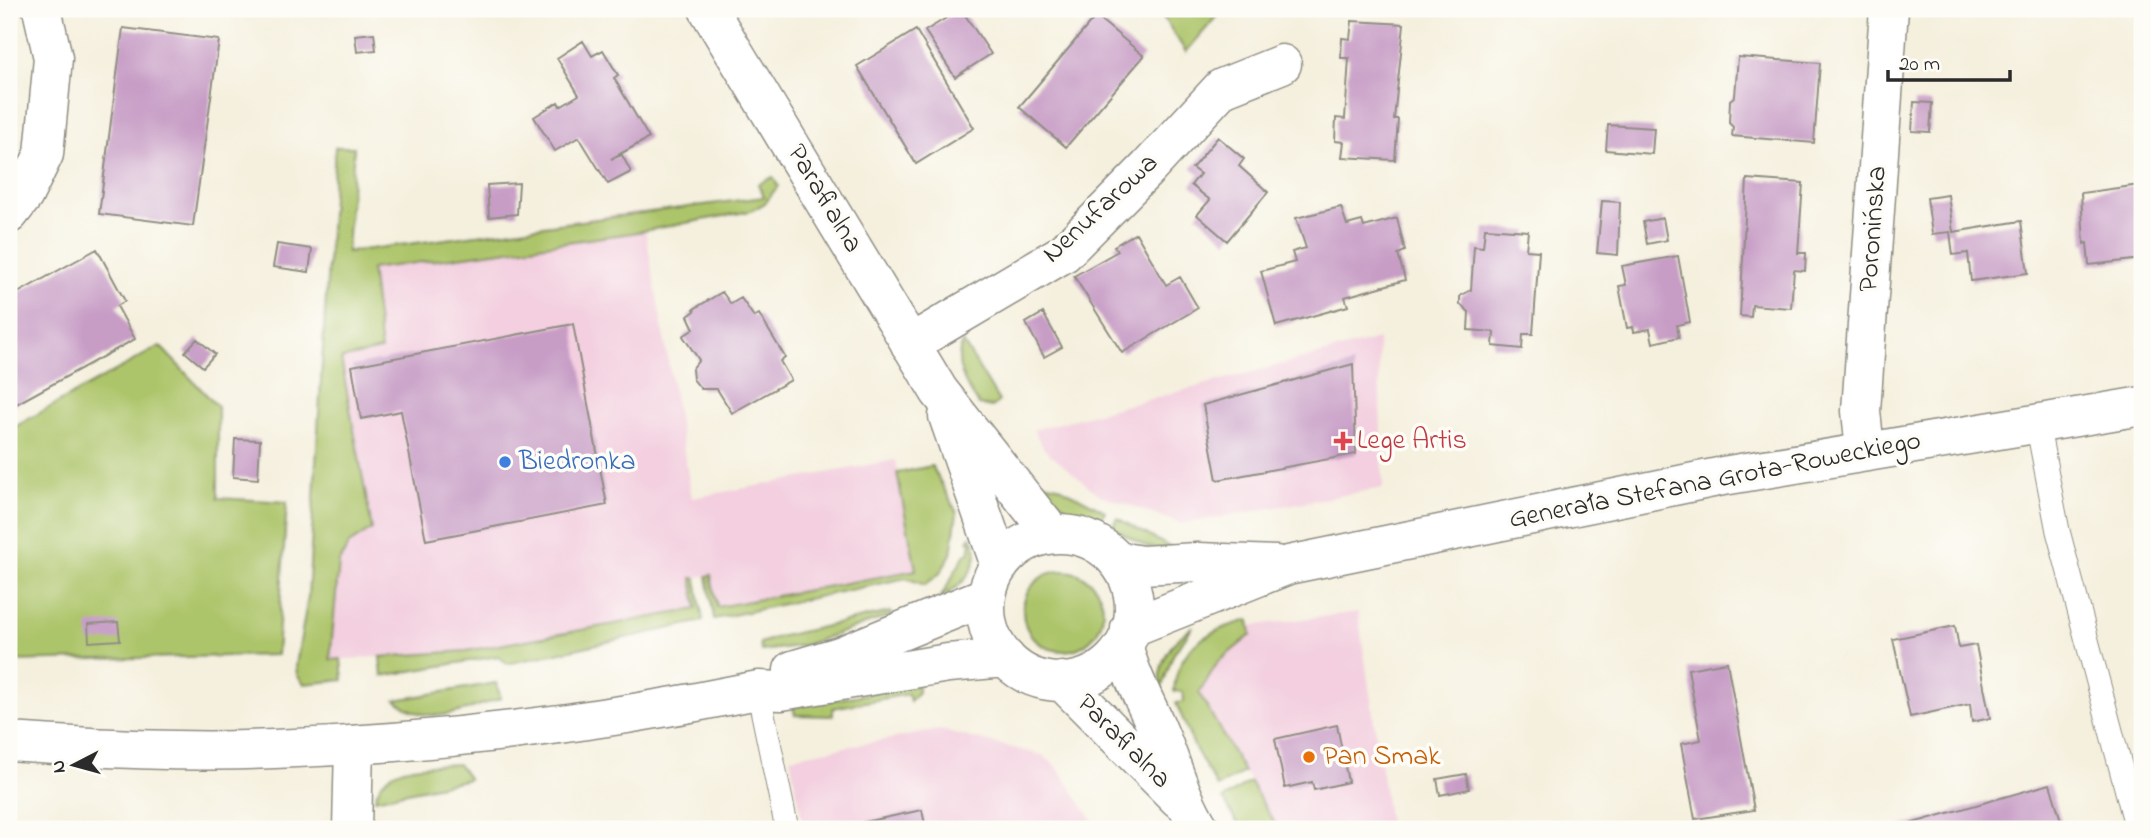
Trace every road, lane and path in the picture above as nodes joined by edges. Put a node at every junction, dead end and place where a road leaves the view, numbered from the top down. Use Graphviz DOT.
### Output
graph roads {
  1 [pos="43,9"];
  2 [pos="708,9"];
  3 [pos="1889,9"];
  4 [pos="1282,64"];
  5 [pos="9,214"];
  6 [pos="910,344"];
  7 [pos="939,391"];
  8 [pos="2142,406"];
  9 [pos="2037,423"];
  10 [pos="1865,450"];
  11 [pos="1052,534"];
  12 [pos="1117,561"];
  13 [pos="1288,565"];
  14 [pos="993,581"];
  15 [pos="1127,638"];
  16 [pos="1006,658"];
  17 [pos="1062,681"];
  18 [pos="758,690"];
  19 [pos="9,743"];
  20 [pos="354,745"];
  21 [pos="1192,816"];
  22 [pos="352,829"];
  23 [pos="787,829"];
  24 [pos="2137,829"];
  1 -- 5 [label="street"];
  2 -- 6 [label="street, Parafialna"];
  3 -- 10 [label="street, Poronińska"];
  4 -- 6 [label="street, Nenufarowa"];
  6 -- 7 [label="street, Parafialna"];
  7 -- 11 [label="street, Parafialna"];
  7 -- 14 [label="street, Parafialna"];
  8 -- 9 [label="street, Generała Stefana Grota-Roweckiego"];
  9 -- 10 [label="street, Generała Stefana Grota-Roweckiego"];
  9 -- 24 [label="lane"];
  10 -- 13 [label="street, Generała Stefana Grota-Roweckiego"];
  11 -- 12 [label="street"];
  11 -- 14 [label="street"];
  12 -- 13 [label="street, Generała Stefana Grota-Roweckiego"];
  12 -- 15 [label="street"];
  13 -- 15 [label="street, Generała Stefana Grota-Roweckiego"];
  14 -- 16 [label="street"];
  14 -- 18 [label="street"];
  15 -- 17 [label="street"];
  15 -- 21 [label="street, Parafialna"];
  16 -- 17 [label="street"];
  16 -- 18 [label="street"];
  17 -- 21 [label="street, Parafialna"];
  18 -- 20 [label="street"];
  18 -- 23 [label="lane"];
  19 -- 20 [label="street"];
  20 -- 22 [label="street"];
}
